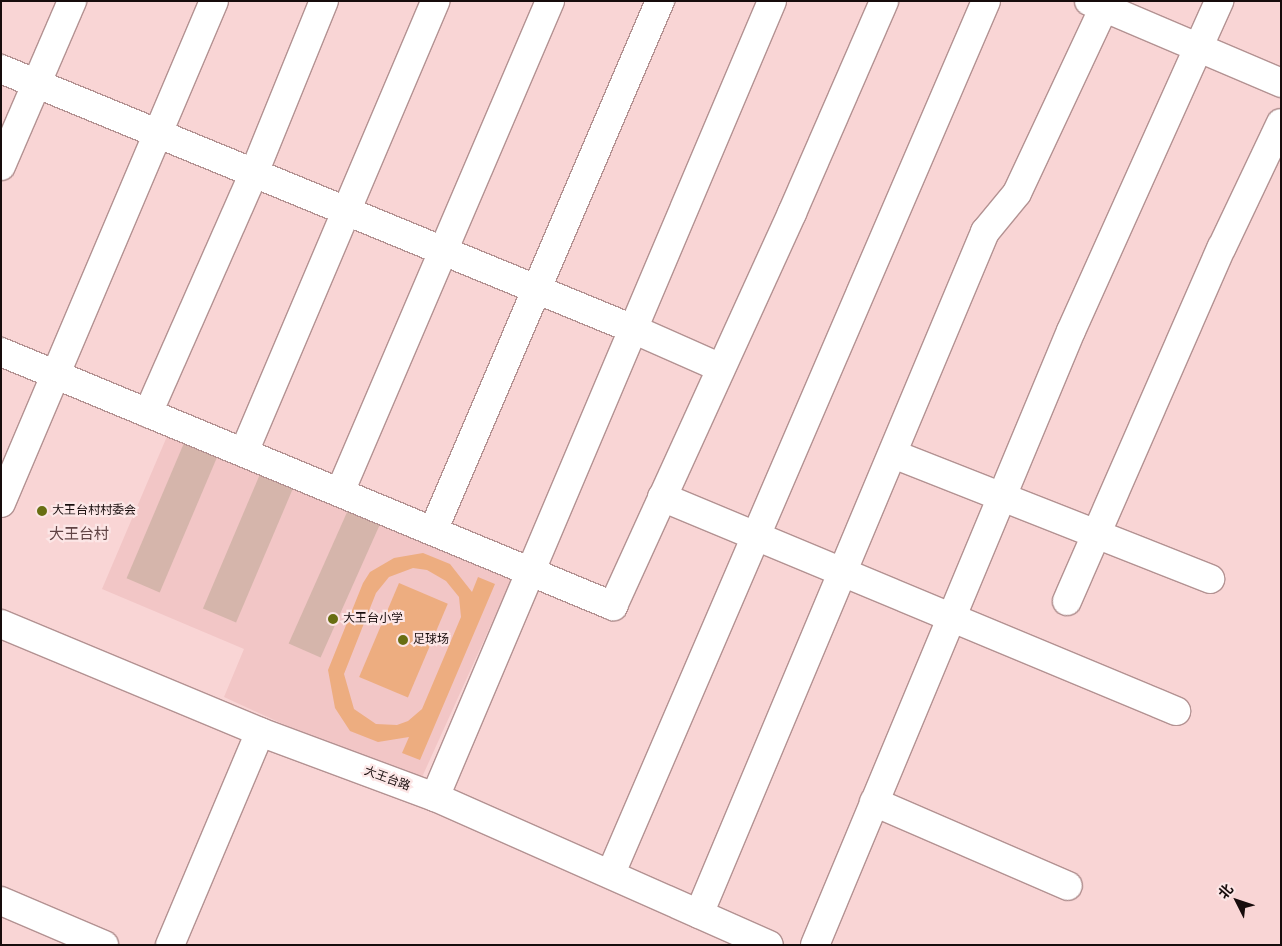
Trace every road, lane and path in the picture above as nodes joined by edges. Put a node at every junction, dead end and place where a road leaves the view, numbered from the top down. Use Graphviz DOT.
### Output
graph roads {
  1 [pos="72,1"];
  2 [pos="214,1"];
  3 [pos="324,1"];
  4 [pos="435,1"];
  5 [pos="550,1"];
  6 [pos="660,1"];
  7 [pos="772,1"];
  8 [pos="884,1"];
  9 [pos="986,1"];
  10 [pos="1219,1"];
  11 [pos="1100,3"];
  12 [pos="1199,48"];
  13 [pos="1,69"];
  14 [pos="1281,83"];
  15 [pos="37,84"];
  16 [pos="1281,123"];
  17 [pos="158,134"];
  18 [pos="1,166"];
  19 [pos="254,173"];
  20 [pos="346,211"];
  21 [pos="443,251"];
  22 [pos="536,289"];
  23 [pos="632,329"];
  24 [pos="1,352"];
  25 [pos="721,368"];
  26 [pos="57,375"];
  27 [pos="148,413"];
  28 [pos="244,452"];
  29 [pos="893,454"];
  30 [pos="340,492"];
  31 [pos="662,496"];
  32 [pos="1002,496"];
  33 [pos="1,503"];
  34 [pos="433,530"];
  35 [pos="1094,535"];
  36 [pos="753,537"];
  37 [pos="530,570"];
  38 [pos="844,571"];
  39 [pos="1210,579"];
  40 [pos="1068,601"];
  41 [pos="952,616"];
  42 [pos="1,624"];
  43 [pos="1176,711"];
  44 [pos="260,732"];
  45 [pos="434,797"];
  46 [pos="874,802"];
  47 [pos="610,873"];
  48 [pos="1068,886"];
  49 [pos="1,901"];
  50 [pos="699,914"];
  51 [pos="51,934"];
  52 [pos="104,945"];
  53 [pos="170,945"];
  54 [pos="770,945"];
  55 [pos="814,945"];
  1 -- 15 [label="street"];
  2 -- 17 [label="street"];
  3 -- 19 [label="street"];
  4 -- 20 [label="street"];
  5 -- 21 [label="street"];
  6 -- 22 [label="street"];
  7 -- 23 [label="street"];
  8 -- 25 [label="street"];
  9 -- 36 [label="street"];
  10 -- 12 [label="street"];
  11 -- 12 [label="street"];
  11 -- 29 [label="street"];
  12 -- 14 [label="street"];
  12 -- 32 [label="street"];
  13 -- 15 [label="street"];
  15 -- 17 [label="street"];
  15 -- 18 [label="street"];
  16 -- 35 [label="street"];
  17 -- 19 [label="street"];
  17 -- 26 [label="street"];
  19 -- 20 [label="street"];
  19 -- 27 [label="street"];
  20 -- 21 [label="street"];
  20 -- 28 [label="street"];
  21 -- 22 [label="street"];
  21 -- 30 [label="street"];
  22 -- 23 [label="street"];
  22 -- 34 [label="street"];
  23 -- 25 [label="street"];
  23 -- 37 [label="street"];
  24 -- 26 [label="street"];
  25 -- 31 [label="street"];
  26 -- 27 [label="street"];
  26 -- 33 [label="street"];
  27 -- 28 [label="street"];
  28 -- 30 [label="street"];
  29 -- 32 [label="street"];
  29 -- 38 [label="street"];
  30 -- 34 [label="street"];
  31 -- 36 [label="street"];
  31 -- 37 [label="street"];
  32 -- 35 [label="street"];
  32 -- 41 [label="street"];
  34 -- 37 [label="street"];
  35 -- 39 [label="street"];
  35 -- 40 [label="street"];
  36 -- 38 [label="street"];
  36 -- 47 [label="street"];
  37 -- 45 [label="street"];
  38 -- 41 [label="street"];
  38 -- 50 [label="street"];
  41 -- 43 [label="street"];
  41 -- 46 [label="street"];
  42 -- 44 [label="street, 大王台路"];
  44 -- 45 [label="street, 大王台路"];
  44 -- 53 [label="street"];
  45 -- 47 [label="street, 大王台路"];
  46 -- 48 [label="street"];
  46 -- 55 [label="street"];
  47 -- 50 [label="street, 大王台路"];
  49 -- 51 [label="street"];
  50 -- 54 [label="street, 大王台路"];
  51 -- 52 [label="street"];
}
